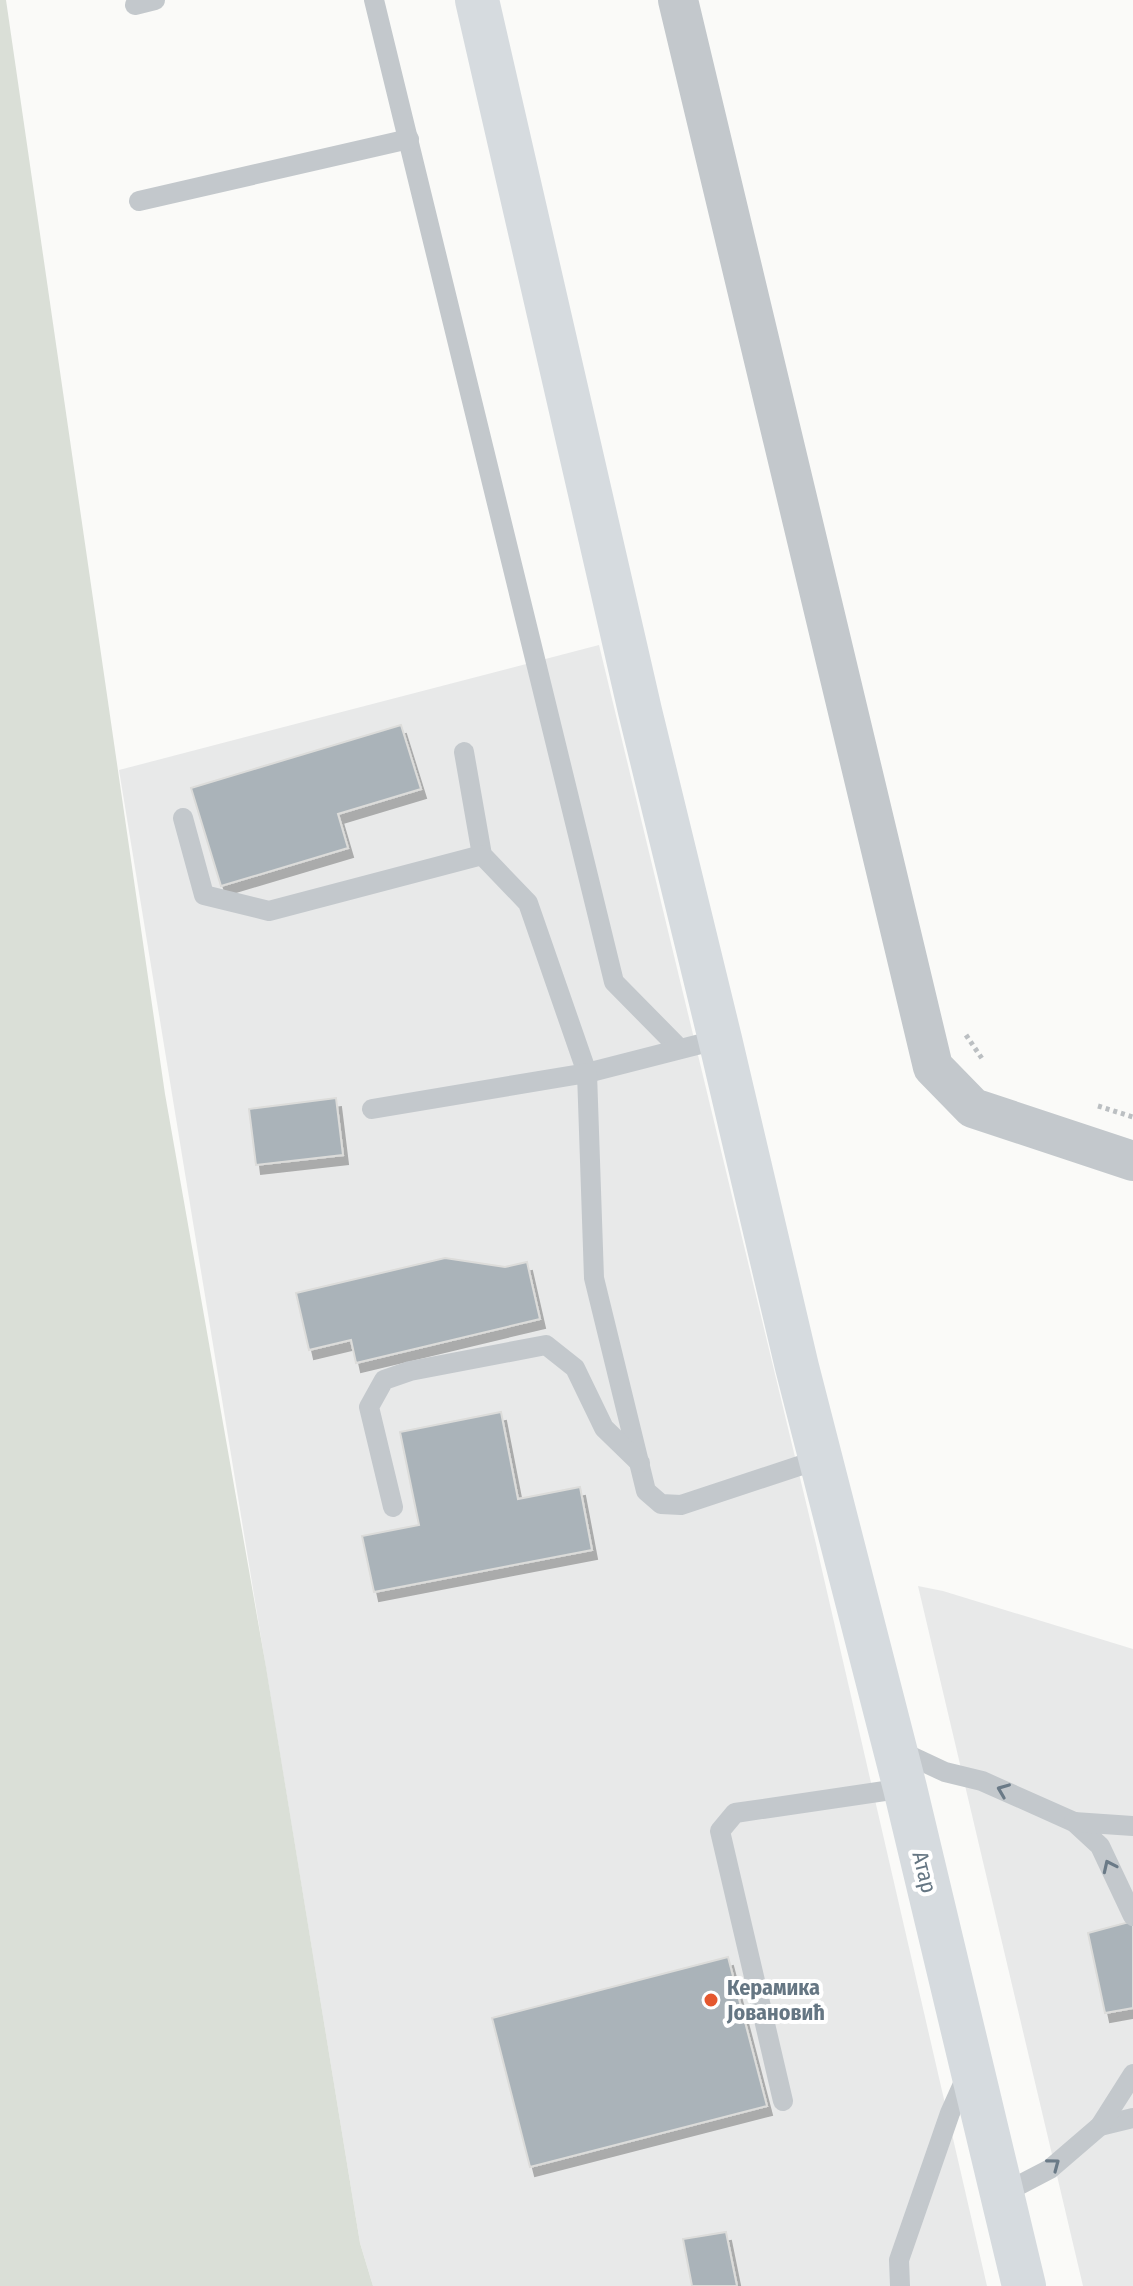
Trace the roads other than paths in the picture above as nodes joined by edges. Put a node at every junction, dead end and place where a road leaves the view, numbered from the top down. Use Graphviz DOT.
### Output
graph roads {
  1 [pos="155,0"];
  2 [pos="374,0"];
  3 [pos="477,0"];
  4 [pos="678,0"];
  5 [pos="135,5"];
  6 [pos="409,139"];
  7 [pos="139,201"];
  8 [pos="464,752"];
  9 [pos="183,818"];
  10 [pos="482,855"];
  11 [pos="720,1039"];
  12 [pos="679,1048"];
  13 [pos="587,1073"];
  14 [pos="372,1109"];
  15 [pos="1133,1161"];
  16 [pos="820,1459"];
  17 [pos="640,1463"];
  18 [pos="393,1507"];
  19 [pos="899,1768"];
  20 [pos="1074,1822"];
  21 [pos="1133,1826"];
  22 [pos="1133,1916"];
  23 [pos="972,2064"];
  24 [pos="1133,2074"];
  25 [pos="783,2101"];
  26 [pos="1133,2118"];
  27 [pos="1100,2126"];
  28 [pos="1002,2194"];
  29 [pos="900,2286"];
  30 [pos="1024,2286"];
  1 -- 5 [label="lane"];
  2 -- 6 [label="lane"];
  3 -- 11 [label="main road, Атар"];
  4 -- 15 [label="street"];
  6 -- 7 [label="lane"];
  6 -- 12 [label="lane"];
  8 -- 10 [label="lane"];
  9 -- 10 [label="lane"];
  10 -- 13 [label="lane"];
  11 -- 12 [label="lane"];
  11 -- 16 [label="main road, Атар"];
  12 -- 13 [label="lane"];
  13 -- 14 [label="lane"];
  13 -- 17 [label="lane"];
  16 -- 17 [label="lane"];
  16 -- 19 [label="main road, Атар"];
  17 -- 18 [label="lane"];
  20 -- 19 [label="lane, one-way"];
  19 -- 23 [label="main road, Атар"];
  19 -- 25 [label="lane"];
  20 -- 21 [label="lane"];
  22 -- 20 [label="lane, one-way"];
  23 -- 28 [label="main road, Атар"];
  23 -- 29 [label="lane"];
  24 -- 27 [label="lane"];
  26 -- 27 [label="lane"];
  28 -- 27 [label="lane, one-way"];
  28 -- 30 [label="main road, Атар"];
}
